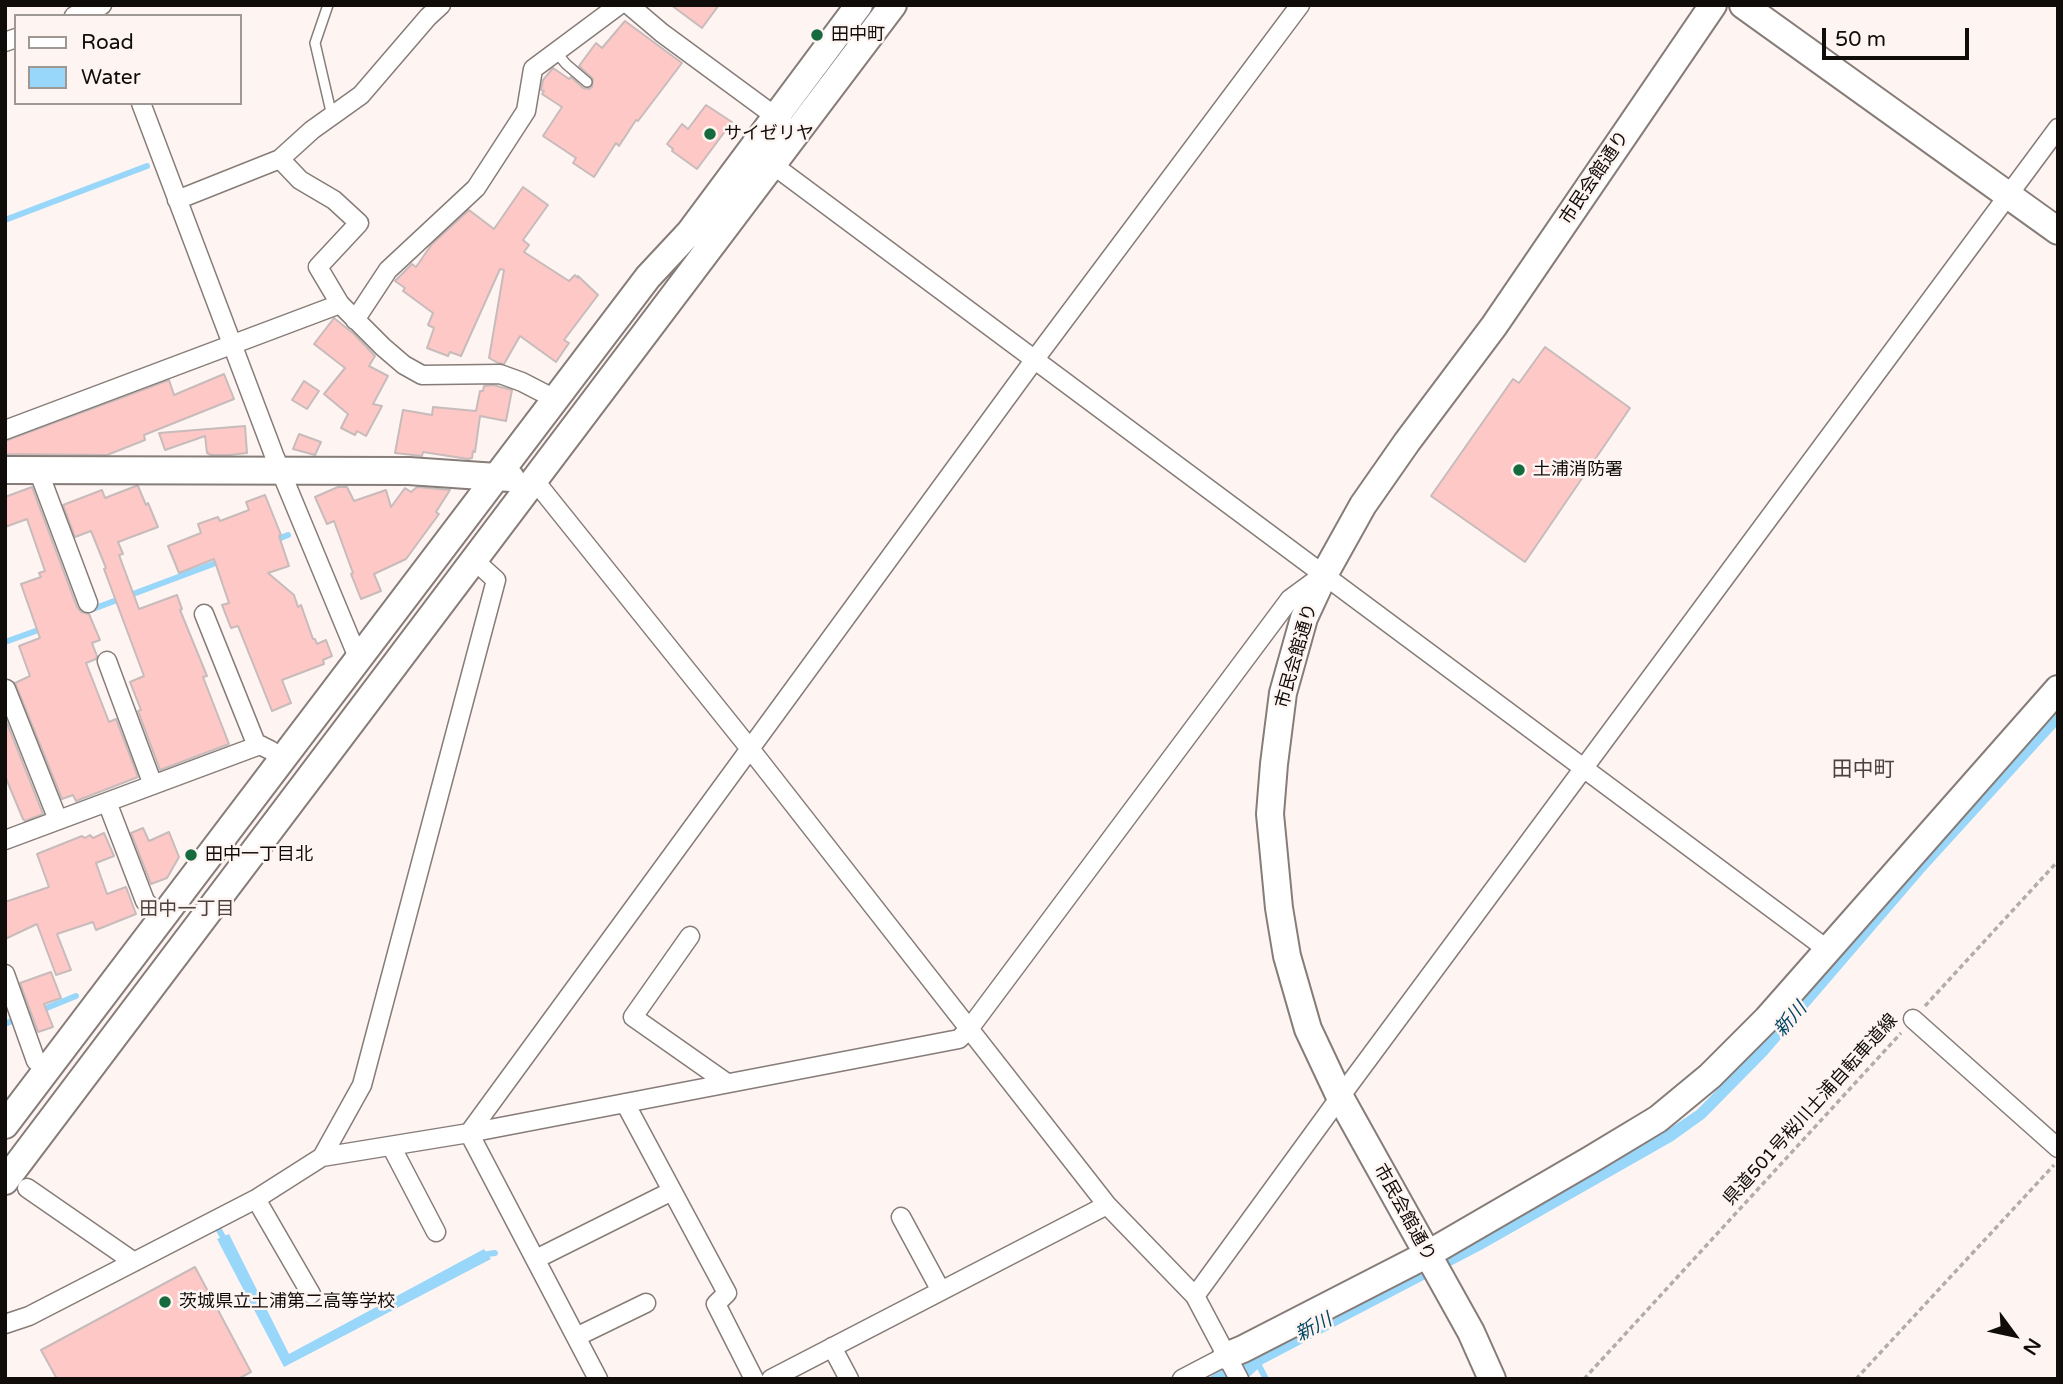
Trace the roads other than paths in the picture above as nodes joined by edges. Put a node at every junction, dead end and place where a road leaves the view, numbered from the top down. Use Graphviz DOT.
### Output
graph roads {
  1 [pos="102,5"];
  2 [pos="328,5"];
  3 [pos="441,5"];
  4 [pos="620,5"];
  5 [pos="629,5"];
  6 [pos="859,5"];
  7 [pos="893,5"];
  8 [pos="1300,5"];
  9 [pos="1713,5"];
  10 [pos="1744,5"];
  11 [pos="79,14"];
  12 [pos="556,52"];
  13 [pos="587,82"];
  14 [pos="142,105"];
  15 [pos="332,116"];
  16 [pos="775,116"];
  17 [pos="2058,128"];
  18 [pos="798,132"];
  19 [pos="751,149"];
  20 [pos="281,159"];
  21 [pos="773,164"];
  22 [pos="2008,195"];
  23 [pos="177,200"];
  24 [pos="2058,231"];
  25 [pos="340,304"];
  26 [pos="355,320"];
  27 [pos="233,345"];
  28 [pos="1035,359"];
  29 [pos="555,399"];
  30 [pos="5,430"];
  31 [pos="5,470"];
  32 [pos="37,470"];
  33 [pos="280,472"];
  34 [pos="498,476"];
  35 [pos="535,481"];
  36 [pos="475,561"];
  37 [pos="1324,575"];
  38 [pos="88,603"];
  39 [pos="204,614"];
  40 [pos="359,660"];
  41 [pos="107,661"];
  42 [pos="6,689"];
  43 [pos="2058,689"];
  44 [pos="257,746"];
  45 [pos="751,750"];
  46 [pos="284,759"];
  47 [pos="1585,768"];
  48 [pos="153,785"];
  49 [pos="107,802"];
  50 [pos="58,820"];
  51 [pos="5,840"];
  52 [pos="163,919"];
  53 [pos="690,936"];
  54 [pos="1828,950"];
  55 [pos="5,974"];
  56 [pos="1913,1019"];
  57 [pos="970,1029"];
  58 [pos="36,1061"];
  59 [pos="727,1083"];
  60 [pos="1340,1097"];
  61 [pos="625,1103"];
  62 [pos="5,1125"];
  63 [pos="469,1133"];
  64 [pos="391,1146"];
  65 [pos="2058,1147"];
  66 [pos="322,1157"];
  67 [pos="16,1185"];
  68 [pos="672,1191"];
  69 [pos="257,1199"];
  70 [pos="1107,1205"];
  71 [pos="901,1217"];
  72 [pos="436,1232"];
  73 [pos="1427,1254"];
  74 [pos="536,1259"];
  75 [pos="134,1262"];
  76 [pos="941,1291"];
  77 [pos="311,1294"];
  78 [pos="1195,1296"];
  79 [pos="646,1303"];
  80 [pos="5,1324"];
  81 [pos="576,1337"];
  82 [pos="832,1347"];
  83 [pos="1232,1366"];
  84 [pos="598,1379"];
  85 [pos="754,1379"];
  86 [pos="771,1379"];
  87 [pos="849,1379"];
  88 [pos="1182,1379"];
  89 [pos="1492,1379"];
  1 -- 11 [label="street"];
  2 -- 15 [label="lane"];
  3 -- 15 [label="street"];
  4 -- 12 [label="street"];
  5 -- 16 [label="street"];
  6 -- 16 [label="street"];
  7 -- 18 [label="street"];
  8 -- 28 [label="street"];
  9 -- 37 [label="street, 市民会館通り"];
  10 -- 22 [label="street"];
  12 -- 13 [label="lane"];
  12 -- 26 [label="street"];
  14 -- 23 [label="street"];
  15 -- 20 [label="street"];
  16 -- 18 [label="street"];
  16 -- 19 [label="street"];
  17 -- 22 [label="street"];
  18 -- 21 [label="street"];
  19 -- 21 [label="street"];
  19 -- 29 [label="street"];
  20 -- 23 [label="street"];
  20 -- 25 [label="street"];
  21 -- 28 [label="street"];
  21 -- 35 [label="street"];
  22 -- 24 [label="street"];
  22 -- 47 [label="street"];
  23 -- 27 [label="street"];
  25 -- 26 [label="street"];
  25 -- 27 [label="street"];
  26 -- 29 [label="street"];
  27 -- 30 [label="street"];
  27 -- 33 [label="street"];
  28 -- 37 [label="street"];
  28 -- 45 [label="street"];
  29 -- 34 [label="street"];
  31 -- 32 [label="street"];
  32 -- 33 [label="street"];
  32 -- 38 [label="street"];
  33 -- 34 [label="street"];
  33 -- 40 [label="street"];
  34 -- 35 [label="street"];
  34 -- 40 [label="street"];
  35 -- 36 [label="street"];
  35 -- 45 [label="street"];
  36 -- 66 [label="street"];
  36 -- 67 [label="street"];
  37 -- 47 [label="street"];
  37 -- 57 [label="street"];
  37 -- 60 [label="street, 市民会館通り"];
  39 -- 44 [label="street"];
  40 -- 46 [label="street"];
  41 -- 48 [label="street"];
  42 -- 50 [label="street"];
  43 -- 54 [label="street"];
  44 -- 46 [label="street"];
  44 -- 48 [label="street"];
  45 -- 57 [label="street"];
  45 -- 63 [label="street"];
  46 -- 52 [label="street"];
  47 -- 54 [label="street"];
  47 -- 60 [label="street"];
  48 -- 49 [label="street"];
  49 -- 50 [label="street"];
  49 -- 52 [label="street"];
  50 -- 51 [label="street"];
  52 -- 62 [label="street"];
  53 -- 59 [label="street"];
  54 -- 73 [label="street"];
  55 -- 58 [label="street"];
  56 -- 65 [label="street"];
  57 -- 59 [label="street"];
  57 -- 70 [label="street"];
  59 -- 61 [label="street"];
  60 -- 73 [label="street, 市民会館通り"];
  60 -- 78 [label="street"];
  61 -- 63 [label="street"];
  61 -- 68 [label="street"];
  63 -- 64 [label="street"];
  63 -- 74 [label="street"];
  64 -- 66 [label="street"];
  64 -- 72 [label="street"];
  66 -- 69 [label="street"];
  67 -- 75 [label="street"];
  68 -- 74 [label="street"];
  68 -- 85 [label="street"];
  69 -- 75 [label="street"];
  69 -- 77 [label="street"];
  70 -- 76 [label="street"];
  70 -- 78 [label="street"];
  71 -- 76 [label="street"];
  73 -- 83 [label="street"];
  73 -- 89 [label="street, 市民会館通り"];
  74 -- 81 [label="street"];
  75 -- 80 [label="street"];
  76 -- 82 [label="street"];
  78 -- 83 [label="street"];
  79 -- 81 [label="street"];
  81 -- 84 [label="street"];
  82 -- 86 [label="street"];
  82 -- 87 [label="street"];
  83 -- 88 [label="street"];
}
